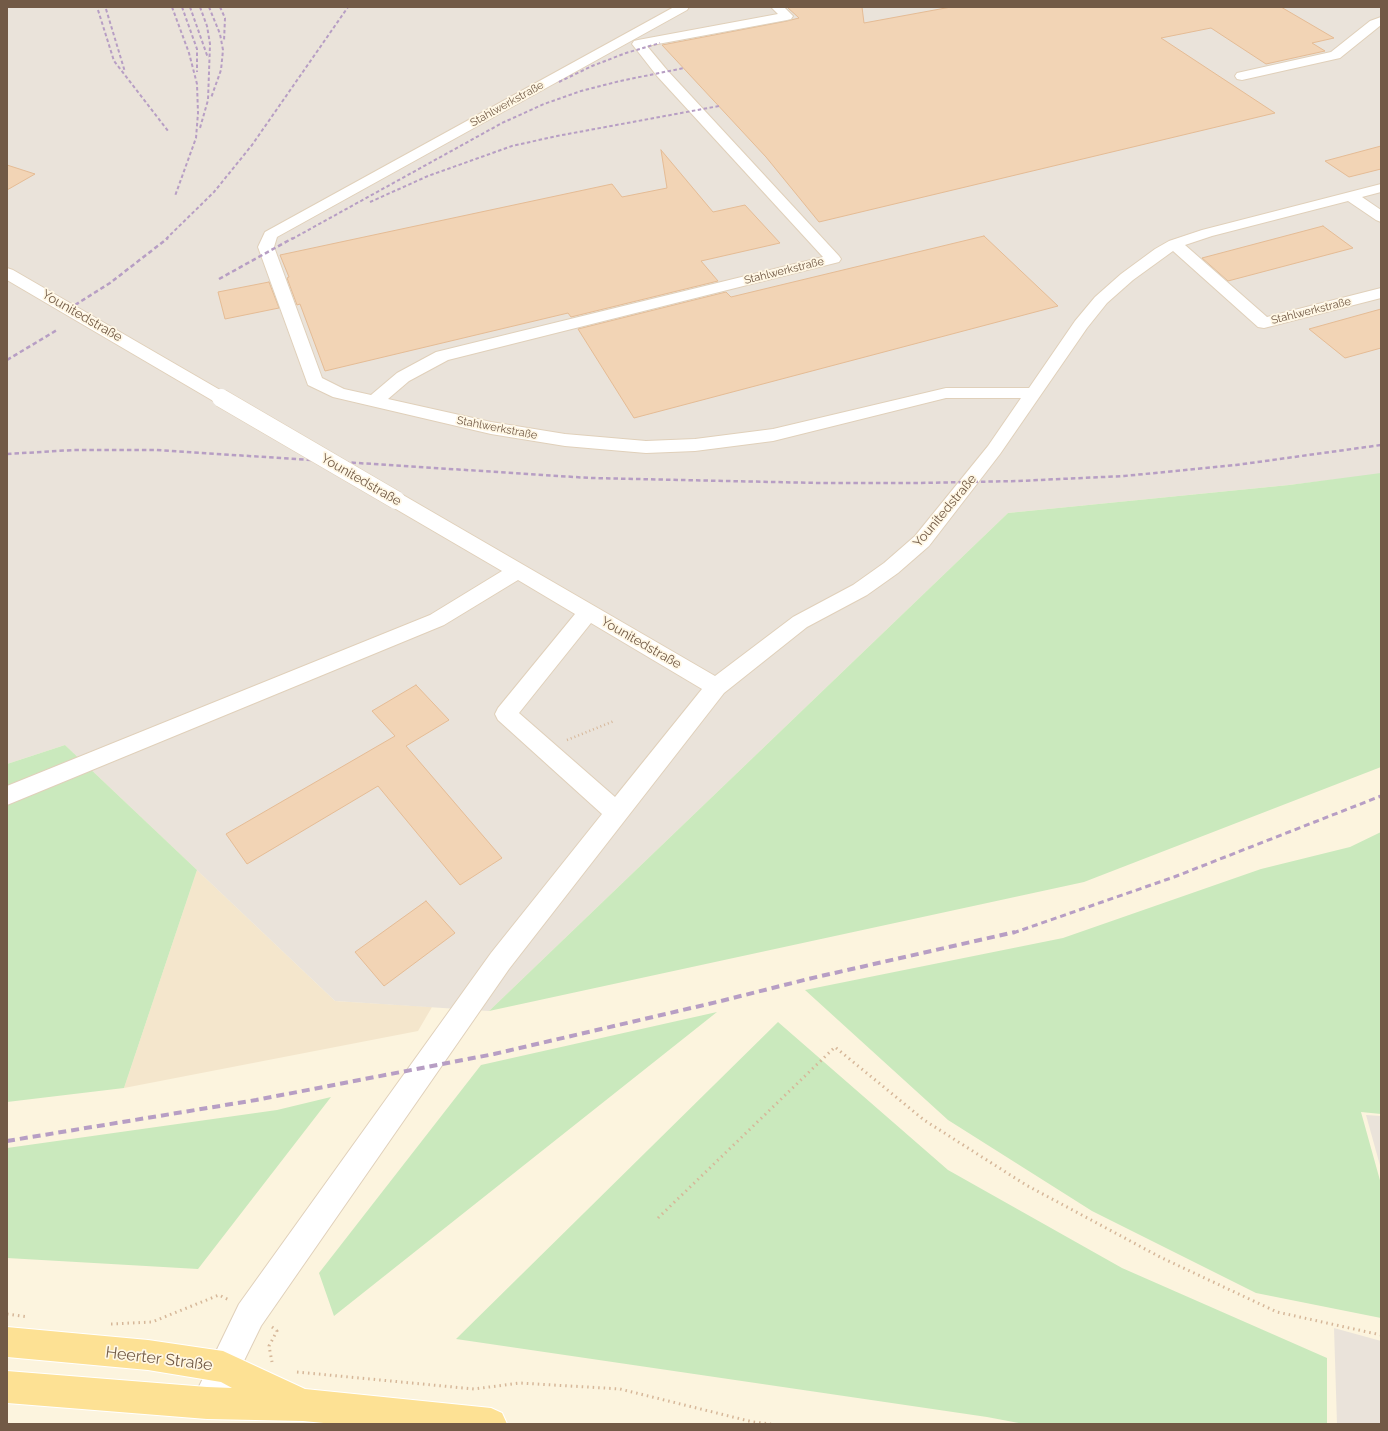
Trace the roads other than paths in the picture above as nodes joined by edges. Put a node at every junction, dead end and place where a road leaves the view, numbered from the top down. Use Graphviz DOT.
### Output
graph roads {
  1 [pos="683,7"];
  2 [pos="777,7"];
  3 [pos="1381,21"];
  4 [pos="1242,76"];
  5 [pos="1381,188"];
  6 [pos="1351,196"];
  7 [pos="1381,217"];
  8 [pos="1174,244"];
  9 [pos="7,273"];
  10 [pos="1381,293"];
  11 [pos="1034,394"];
  12 [pos="374,401"];
  13 [pos="518,571"];
  14 [pos="588,612"];
  15 [pos="716,687"];
  16 [pos="7,796"];
  17 [pos="617,813"];
  18 [pos="7,1342"];
  19 [pos="223,1367"];
  20 [pos="7,1387"];
  21 [pos="207,1403"];
  22 [pos="304,1405"];
  23 [pos="491,1424"];
  1 -- 12 [label="lane, Stahlwerkstraße"];
  2 -- 12 [label="lane, Stahlwerkstraße"];
  3 -- 4 [label="lane"];
  5 -- 6 [label="lane"];
  6 -- 7 [label="lane"];
  6 -- 8 [label="lane"];
  8 -- 10 [label="lane, Stahlwerkstraße"];
  8 -- 11 [label="lane"];
  9 -- 13 [label="lane, Younitedstraße, bridge"];
  11 -- 12 [label="lane, Stahlwerkstraße"];
  11 -- 15 [label="lane, Younitedstraße"];
  13 -- 14 [label="lane, Younitedstraße"];
  13 -- 16 [label="lane"];
  14 -- 15 [label="lane, Younitedstraße"];
  14 -- 17 [label="lane"];
  15 -- 17 [label="lane, Younitedstraße"];
  17 -- 19 [label="lane, Younitedstraße"];
  18 -- 19 [label="main road, Heerter Straße"];
  19 -- 21 [label="lane, Younitedstraße"];
  19 -- 22 [label="main road, Heerter Straße"];
  20 -- 21 [label="main road, Heerter Straße"];
  21 -- 22 [label="main road, Heerter Straße"];
  22 -- 23 [label="main road, Heerter Straße"];
}
